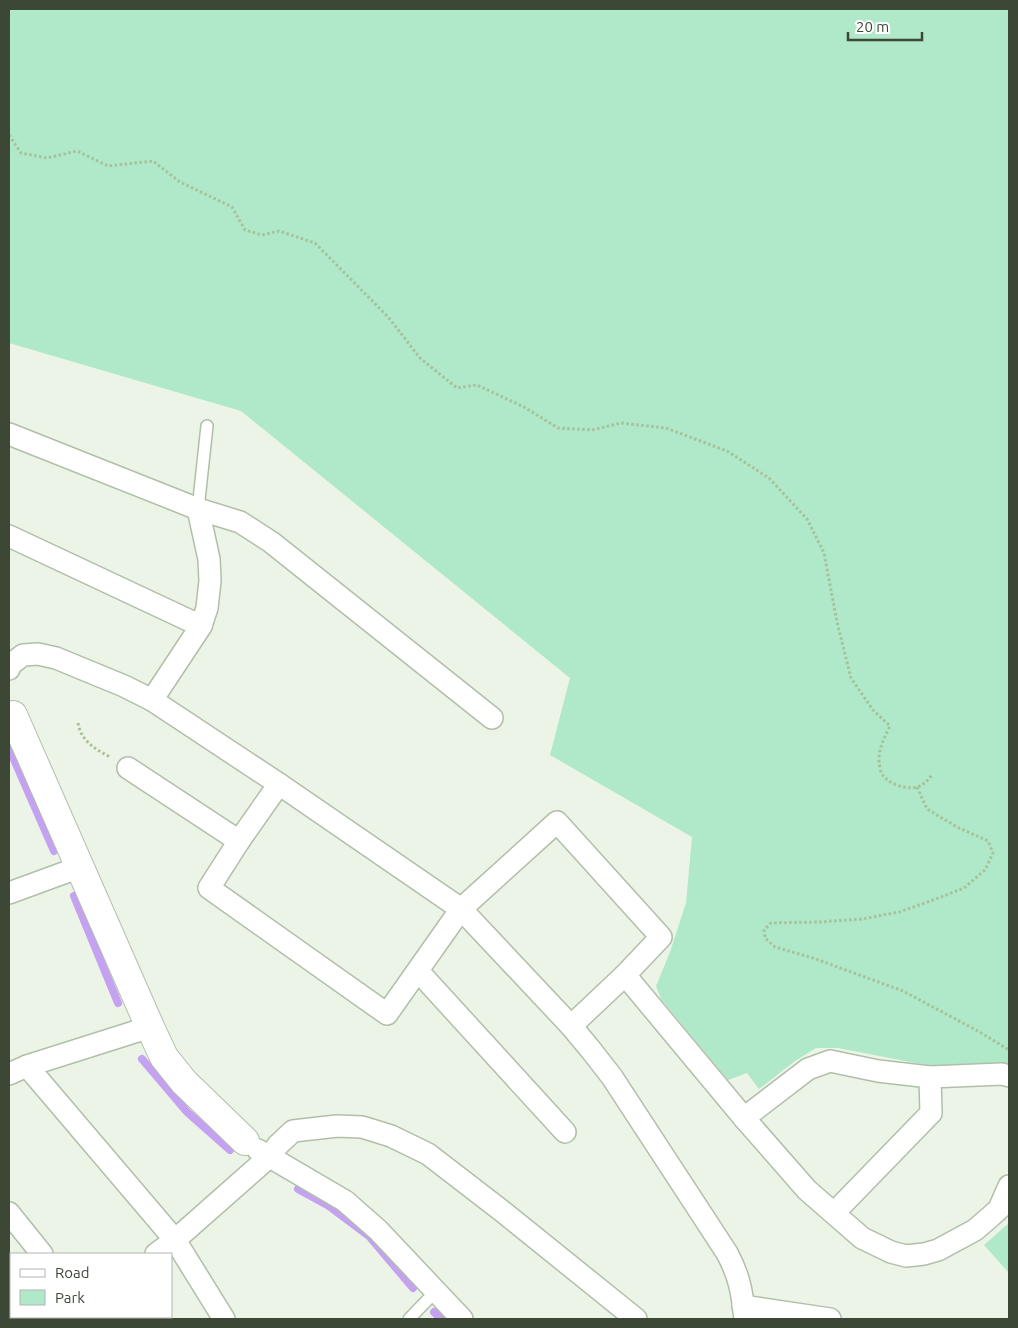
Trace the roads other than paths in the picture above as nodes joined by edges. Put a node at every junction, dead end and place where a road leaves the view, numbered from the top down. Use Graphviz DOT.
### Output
graph roads {
  1 [pos="207,426"];
  2 [pos="9,434"];
  3 [pos="198,509"];
  4 [pos="9,536"];
  5 [pos="201,626"];
  6 [pos="9,670"];
  7 [pos="152,700"];
  8 [pos="10,713"];
  9 [pos="492,718"];
  10 [pos="128,768"];
  11 [pos="279,784"];
  12 [pos="239,841"];
  13 [pos="80,867"];
  14 [pos="9,893"];
  15 [pos="461,910"];
  16 [pos="418,971"];
  17 [pos="625,975"];
  18 [pos="571,1026"];
  19 [pos="150,1027"];
  20 [pos="18,1070"];
  21 [pos="1009,1076"];
  22 [pos="930,1077"];
  23 [pos="744,1118"];
  24 [pos="565,1132"];
  25 [pos="245,1141"];
  26 [pos="269,1157"];
  27 [pos="1009,1186"];
  28 [pos="9,1213"];
  29 [pos="834,1213"];
  30 [pos="175,1240"];
  31 [pos="41,1253"];
  32 [pos="157,1253"];
  33 [pos="436,1291"];
  34 [pos="744,1313"];
  35 [pos="224,1319"];
  36 [pos="409,1319"];
  37 [pos="462,1319"];
  38 [pos="636,1319"];
  39 [pos="830,1319"];
  1 -- 3 [label="lane"];
  2 -- 3 [label="street"];
  3 -- 5 [label="street"];
  3 -- 9 [label="street"];
  4 -- 5 [label="street"];
  5 -- 7 [label="street"];
  6 -- 7 [label="street"];
  7 -- 11 [label="street"];
  8 -- 13 [label="street"];
  10 -- 12 [label="street"];
  11 -- 12 [label="street"];
  11 -- 15 [label="street"];
  12 -- 16 [label="street"];
  13 -- 14 [label="street"];
  13 -- 19 [label="street"];
  15 -- 16 [label="street"];
  15 -- 17 [label="street"];
  15 -- 18 [label="street"];
  16 -- 24 [label="street"];
  17 -- 18 [label="street"];
  17 -- 23 [label="street"];
  18 -- 34 [label="street"];
  19 -- 20 [label="street"];
  19 -- 25 [label="street"];
  20 -- 30 [label="street"];
  21 -- 22 [label="street"];
  22 -- 23 [label="street"];
  22 -- 29 [label="street"];
  23 -- 29 [label="street"];
  25 -- 26 [label="street"];
  26 -- 30 [label="street"];
  26 -- 33 [label="street"];
  26 -- 38 [label="street"];
  27 -- 29 [label="street"];
  28 -- 31 [label="street"];
  30 -- 32 [label="street"];
  30 -- 35 [label="street"];
  33 -- 36 [label="lane"];
  33 -- 37 [label="street"];
  34 -- 39 [label="street"];
}
